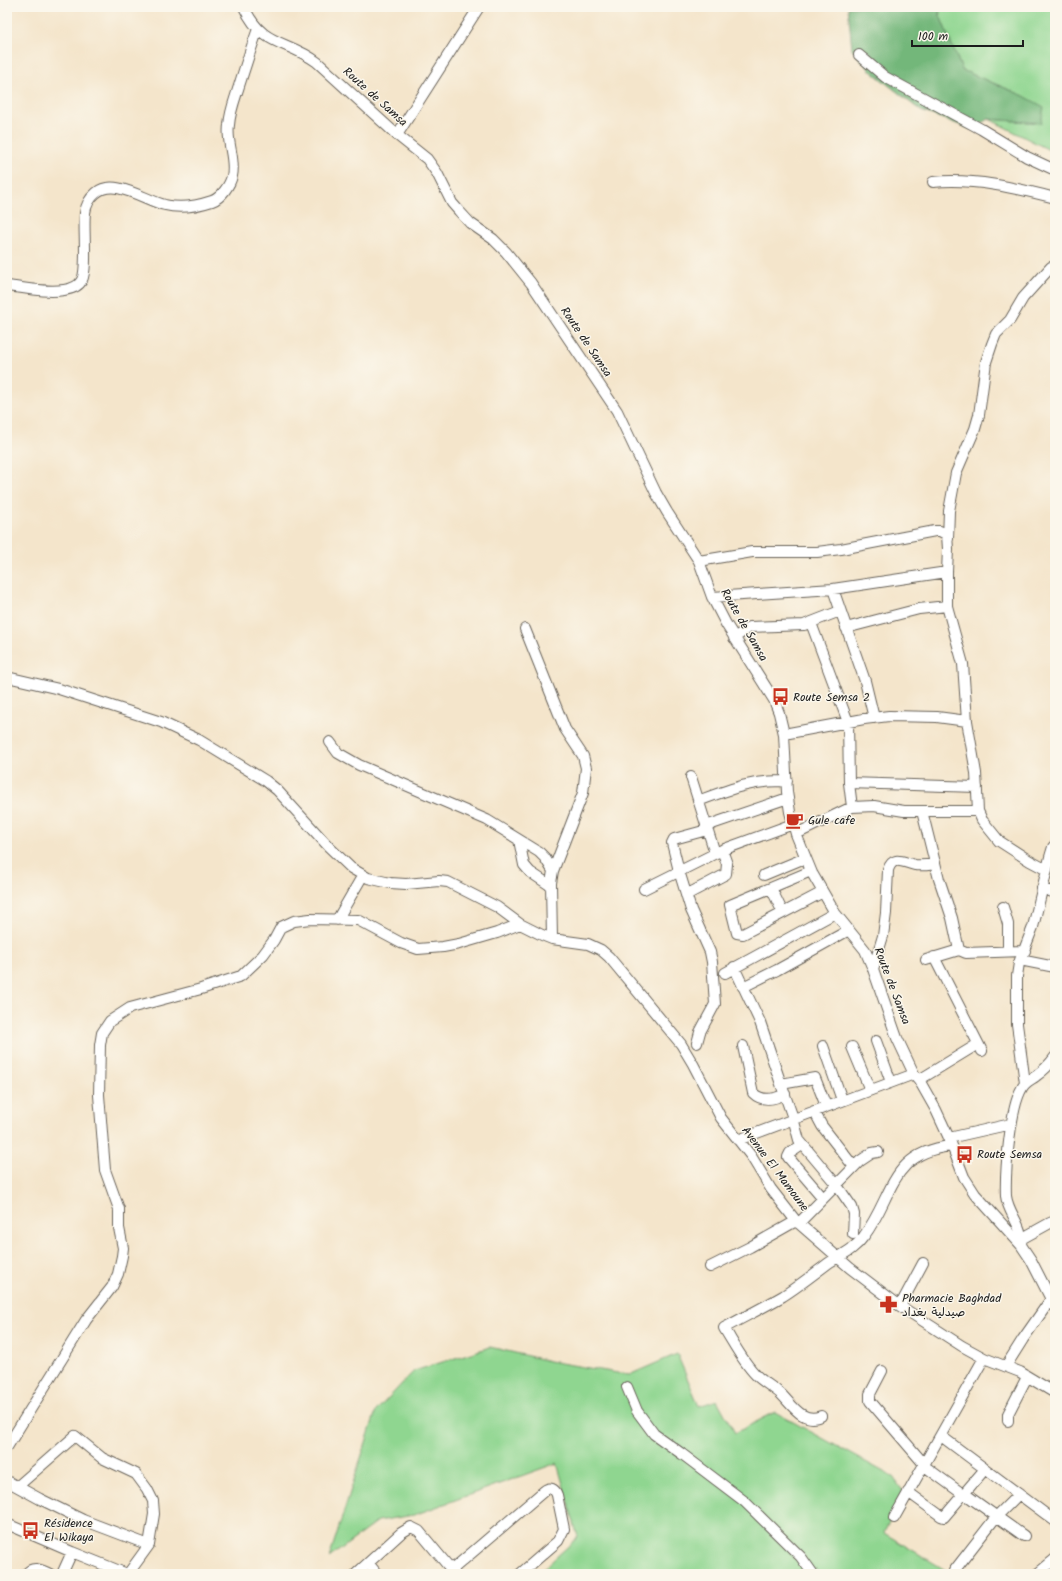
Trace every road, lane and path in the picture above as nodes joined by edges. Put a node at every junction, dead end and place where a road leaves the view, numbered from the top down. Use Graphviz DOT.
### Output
graph roads {
  1 [pos="244,7"];
  2 [pos="479,7"];
  3 [pos="258,29"];
  4 [pos="859,55"];
  5 [pos="397,135"];
  6 [pos="1055,170"];
  7 [pos="933,182"];
  8 [pos="1055,198"];
  9 [pos="1051,267"];
  10 [pos="7,286"];
  11 [pos="948,539"];
  12 [pos="699,561"];
  13 [pos="947,572"];
  14 [pos="832,590"];
  15 [pos="712,597"];
  16 [pos="947,606"];
  17 [pos="840,612"];
  18 [pos="811,623"];
  19 [pos="846,628"];
  20 [pos="525,630"];
  21 [pos="734,638"];
  22 [pos="7,677"];
  23 [pos="874,718"];
  24 [pos="968,721"];
  25 [pos="848,722"];
  26 [pos="784,734"];
  27 [pos="330,742"];
  28 [pos="691,777"];
  29 [pos="787,781"];
  30 [pos="849,783"];
  31 [pos="977,787"];
  32 [pos="788,798"];
  33 [pos="698,802"];
  34 [pos="852,807"];
  35 [pos="922,811"];
  36 [pos="978,811"];
  37 [pos="707,828"];
  38 [pos="795,829"];
  39 [pos="519,840"];
  40 [pos="1055,845"];
  41 [pos="719,852"];
  42 [pos="805,858"];
  43 [pos="935,864"];
  44 [pos="1047,870"];
  45 [pos="553,871"];
  46 [pos="678,871"];
  47 [pos="811,871"];
  48 [pos="363,875"];
  49 [pos="764,875"];
  50 [pos="551,886"];
  51 [pos="772,888"];
  52 [pos="1042,888"];
  53 [pos="644,889"];
  54 [pos="823,892"];
  55 [pos="1055,893"];
  56 [pos="686,894"];
  57 [pos="1003,907"];
  58 [pos="783,913"];
  59 [pos="835,913"];
  60 [pos="337,920"];
  61 [pos="520,924"];
  62 [pos="849,930"];
  63 [pos="552,939"];
  64 [pos="959,950"];
  65 [pos="1008,952"];
  66 [pos="1022,956"];
  67 [pos="734,967"];
  68 [pos="1055,967"];
  69 [pos="873,969"];
  70 [pos="725,973"];
  71 [pos="743,986"];
  72 [pos="876,1040"];
  73 [pos="697,1043"];
  74 [pos="743,1046"];
  75 [pos="823,1046"];
  76 [pos="852,1047"];
  77 [pos="1055,1057"];
  78 [pos="917,1077"];
  79 [pos="892,1082"];
  80 [pos="1025,1083"];
  81 [pos="781,1084"];
  82 [pos="870,1090"];
  83 [pos="785,1094"];
  84 [pos="842,1100"];
  85 [pos="826,1106"];
  86 [pos="814,1111"];
  87 [pos="793,1118"];
  88 [pos="1011,1124"];
  89 [pos="738,1140"];
  90 [pos="950,1142"];
  91 [pos="802,1145"];
  92 [pos="878,1152"];
  93 [pos="854,1167"];
  94 [pos="836,1184"];
  95 [pos="823,1198"];
  96 [pos="1055,1221"];
  97 [pos="797,1222"];
  98 [pos="852,1234"];
  99 [pos="1021,1242"];
  100 [pos="837,1257"];
  101 [pos="924,1263"];
  102 [pos="710,1267"];
  103 [pos="1053,1303"];
  104 [pos="900,1306"];
  105 [pos="984,1358"];
  106 [pos="1006,1366"];
  107 [pos="882,1370"];
  108 [pos="1027,1377"];
  109 [pos="627,1387"];
  110 [pos="1055,1393"];
  111 [pos="821,1416"];
  112 [pos="1008,1421"];
  113 [pos="941,1436"];
  114 [pos="7,1447"];
  115 [pos="924,1464"];
  116 [pos="986,1469"];
  117 [pos="7,1480"];
  118 [pos="18,1486"];
  119 [pos="908,1492"];
  120 [pos="1019,1494"];
  121 [pos="964,1495"];
  122 [pos="996,1517"];
  123 [pos="894,1518"];
  124 [pos="1055,1521"];
  125 [pos="7,1524"];
  126 [pos="1024,1536"];
  127 [pos="149,1545"];
  128 [pos="72,1552"];
  129 [pos="1055,1559"];
  130 [pos="368,1562"];
  131 [pos="107,1571"];
  132 [pos="954,1571"];
  133 [pos="451,1573"];
  134 [pos="26,1574"];
  135 [pos="50,1574"];
  136 [pos="62,1574"];
  137 [pos="128,1574"];
  138 [pos="356,1574"];
  139 [pos="377,1574"];
  140 [pos="520,1574"];
  141 [pos="813,1574"];
  142 [pos="1037,1574"];
  1 -- 3 [label="street, Route de Samsa"];
  2 -- 5 [label="street"];
  3 -- 5 [label="street, Route de Samsa"];
  3 -- 10 [label="street"];
  4 -- 6 [label="street"];
  5 -- 12 [label="street, Route de Samsa"];
  7 -- 8 [label="street"];
  9 -- 11 [label="street"];
  11 -- 12 [label="street"];
  11 -- 13 [label="street"];
  12 -- 15 [label="street, Route de Samsa"];
  13 -- 14 [label="street"];
  13 -- 16 [label="street"];
  14 -- 15 [label="street"];
  14 -- 17 [label="street"];
  15 -- 21 [label="street, Route de Samsa"];
  16 -- 19 [label="street"];
  16 -- 24 [label="street"];
  17 -- 18 [label="street"];
  17 -- 19 [label="street"];
  18 -- 21 [label="street"];
  18 -- 25 [label="street"];
  19 -- 23 [label="street"];
  20 -- 45 [label="street"];
  21 -- 26 [label="street, Route de Samsa"];
  22 -- 48 [label="street"];
  23 -- 24 [label="street"];
  23 -- 25 [label="street"];
  24 -- 31 [label="street"];
  25 -- 26 [label="street"];
  25 -- 30 [label="street"];
  26 -- 29 [label="street, Route de Samsa"];
  27 -- 39 [label="street"];
  28 -- 33 [label="street"];
  29 -- 32 [label="street, Route de Samsa"];
  29 -- 33 [label="street"];
  30 -- 31 [label="street"];
  30 -- 34 [label="street"];
  31 -- 36 [label="street"];
  32 -- 37 [label="street"];
  32 -- 38 [label="street, Route de Samsa"];
  33 -- 37 [label="street"];
  34 -- 35 [label="street"];
  34 -- 38 [label="street"];
  35 -- 36 [label="street"];
  35 -- 43 [label="street"];
  36 -- 44 [label="street"];
  37 -- 41 [label="street"];
  37 -- 46 [label="street"];
  38 -- 41 [label="street"];
  38 -- 42 [label="street, Route de Samsa"];
  39 -- 45 [label="street"];
  39 -- 50 [label="street"];
  40 -- 44 [label="street"];
  41 -- 46 [label="street"];
  41 -- 56 [label="street"];
  42 -- 47 [label="street, Route de Samsa"];
  42 -- 49 [label="street"];
  43 -- 64 [label="street"];
  43 -- 69 [label="street"];
  44 -- 52 [label="street"];
  45 -- 50 [label="street"];
  46 -- 53 [label="street"];
  46 -- 56 [label="street"];
  47 -- 51 [label="street"];
  47 -- 54 [label="street, Route de Samsa"];
  48 -- 60 [label="street"];
  48 -- 61 [label="street"];
  50 -- 63 [label="street"];
  51 -- 58 [label="street"];
  51 -- 58 [label="street"];
  52 -- 55 [label="street"];
  52 -- 66 [label="street"];
  54 -- 58 [label="street"];
  54 -- 59 [label="street, Route de Samsa"];
  56 -- 73 [label="street"];
  57 -- 65 [label="street"];
  59 -- 62 [label="street, Route de Samsa"];
  59 -- 67 [label="street"];
  60 -- 61 [label="street"];
  60 -- 114 [label="street"];
  61 -- 63 [label="street"];
  62 -- 69 [label="street, Route de Samsa"];
  62 -- 71 [label="street"];
  63 -- 89 [label="street, Avenue El Mamoune"];
  64 -- 65 [label="street"];
  64 -- 78 [label="street"];
  65 -- 66 [label="street"];
  66 -- 68 [label="street"];
  66 -- 80 [label="street"];
  67 -- 70 [label="street"];
  67 -- 71 [label="street"];
  69 -- 78 [label="street, Route de Samsa"];
  71 -- 81 [label="street"];
  72 -- 79 [label="street"];
  74 -- 83 [label="street"];
  75 -- 84 [label="street"];
  76 -- 82 [label="street"];
  77 -- 80 [label="street"];
  78 -- 79 [label="street"];
  78 -- 90 [label="street, Route de Samsa"];
  79 -- 82 [label="street"];
  80 -- 88 [label="street"];
  81 -- 83 [label="street"];
  81 -- 85 [label="street"];
  82 -- 84 [label="street"];
  83 -- 87 [label="street"];
  84 -- 85 [label="street"];
  85 -- 86 [label="street"];
  86 -- 87 [label="street"];
  86 -- 93 [label="street"];
  87 -- 89 [label="street"];
  87 -- 91 [label="street"];
  88 -- 90 [label="street"];
  88 -- 99 [label="street"];
  89 -- 97 [label="street, Avenue El Mamoune"];
  90 -- 99 [label="street, Route de Samsa"];
  90 -- 100 [label="street"];
  91 -- 94 [label="street"];
  91 -- 95 [label="street"];
  92 -- 93 [label="street"];
  93 -- 94 [label="street"];
  94 -- 95 [label="street"];
  94 -- 98 [label="street"];
  95 -- 97 [label="street"];
  96 -- 99 [label="street"];
  97 -- 100 [label="street, Avenue El Mamoune"];
  97 -- 102 [label="street"];
  99 -- 103 [label="street, Route de Samsa"];
  100 -- 104 [label="street, Avenue El Mamoune"];
  100 -- 111 [label="street"];
  101 -- 104 [label="street"];
  103 -- 106 [label="street"];
  104 -- 105 [label="street, Avenue El Mamoune"];
  105 -- 106 [label="street, Avenue El Mamoune"];
  105 -- 113 [label="street"];
  106 -- 108 [label="street, Avenue El Mamoune"];
  107 -- 115 [label="street"];
  108 -- 110 [label="street, Avenue El Mamoune"];
  108 -- 112 [label="street"];
  109 -- 141 [label="street"];
  113 -- 115 [label="street"];
  113 -- 116 [label="street"];
  115 -- 119 [label="street"];
  115 -- 121 [label="street"];
  116 -- 120 [label="street"];
  116 -- 121 [label="street"];
  117 -- 118 [label="street"];
  118 -- 127 [label="street"];
  118 -- 127 [label="street"];
  119 -- 121 [label="street"];
  119 -- 123 [label="street"];
  120 -- 122 [label="street"];
  120 -- 124 [label="street"];
  121 -- 122 [label="street"];
  122 -- 126 [label="street"];
  122 -- 132 [label="street"];
  125 -- 128 [label="street"];
  127 -- 137 [label="street"];
  128 -- 131 [label="street"];
  128 -- 136 [label="street"];
  129 -- 142 [label="street"];
  130 -- 133 [label="street"];
  130 -- 138 [label="street"];
  130 -- 139 [label="street"];
  131 -- 137 [label="street"];
  133 -- 140 [label="street"];
  134 -- 135 [label="street"];
}
